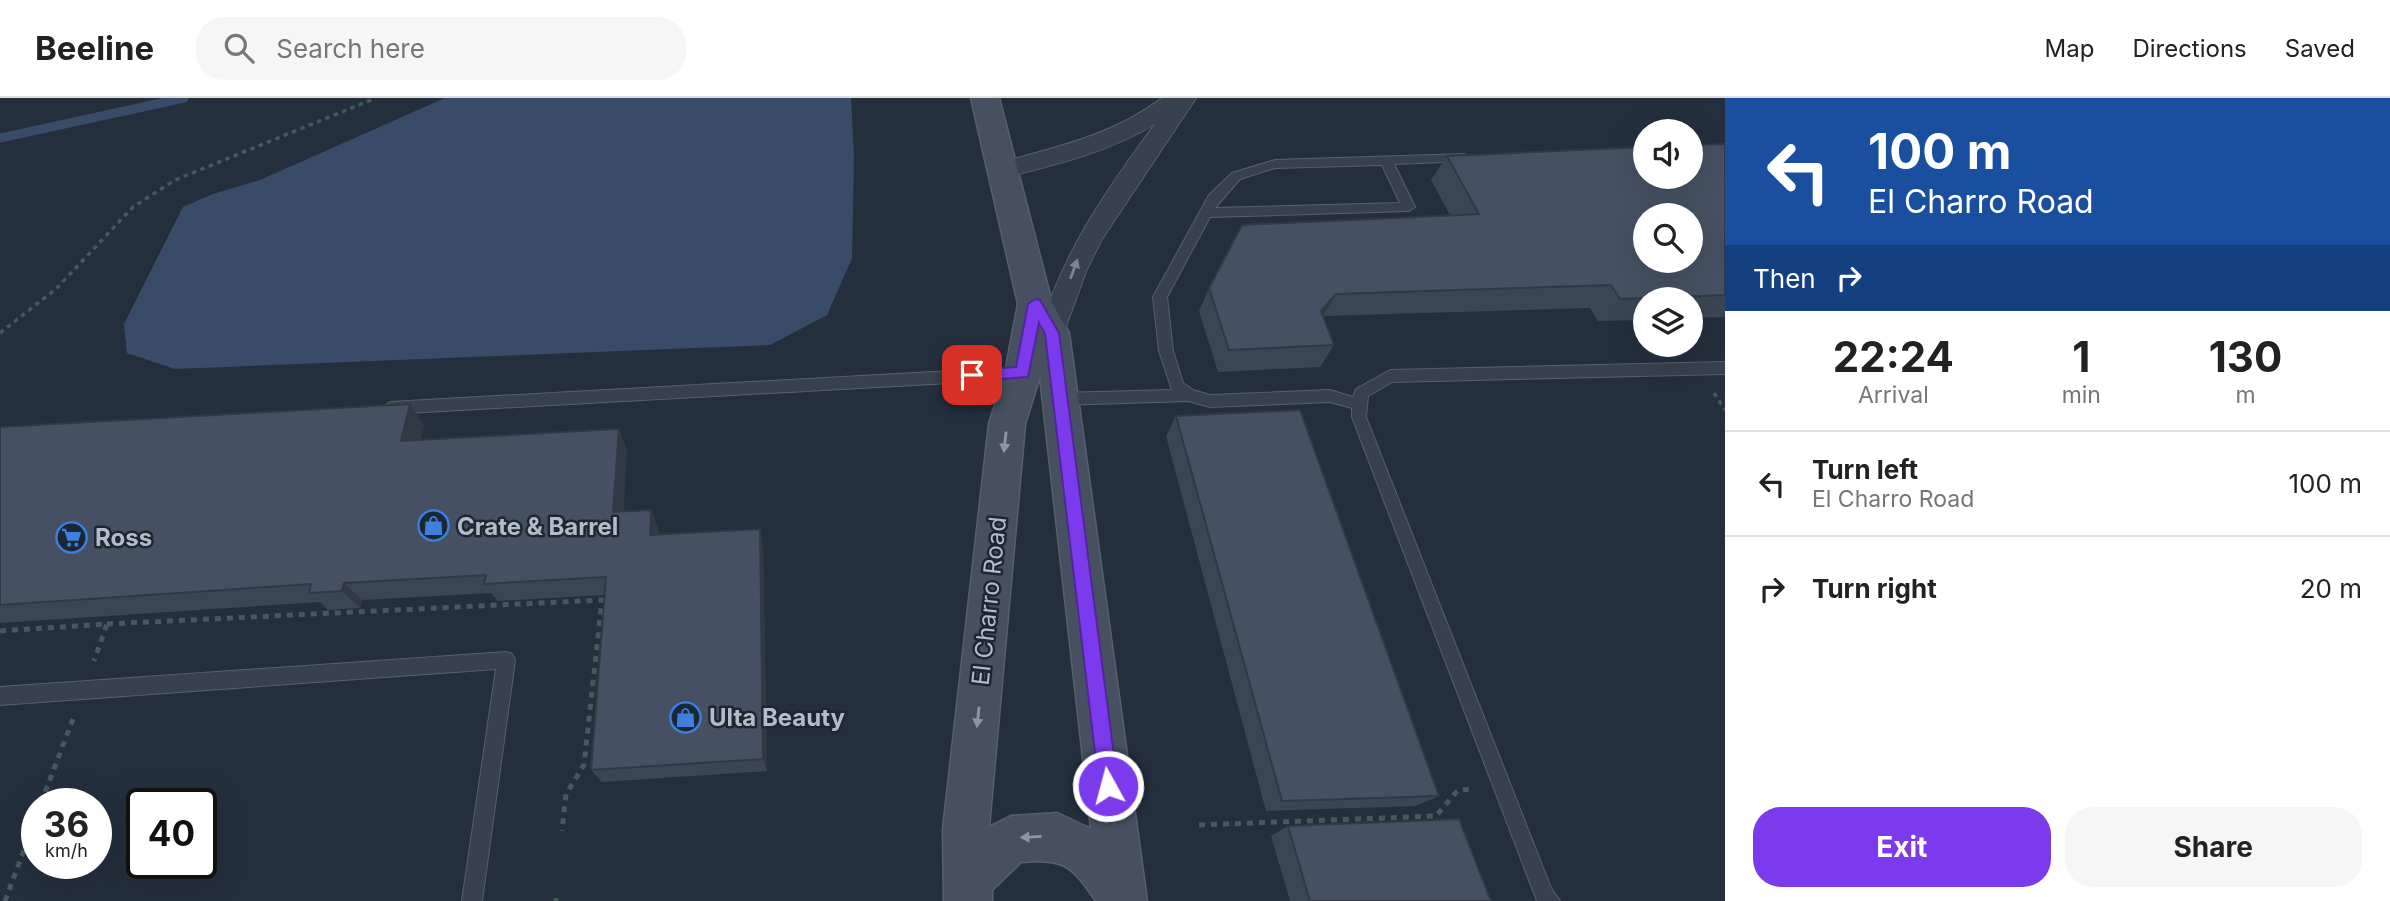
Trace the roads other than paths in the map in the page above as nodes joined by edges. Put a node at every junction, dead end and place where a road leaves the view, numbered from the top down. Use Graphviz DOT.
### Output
graph roads {
  1 [pos="985,98"];
  2 [pos="1176,98"];
  3 [pos="1185,98"];
  4 [pos="1481,158"];
  5 [pos="1386,161"];
  6 [pos="1003,170"];
  7 [pos="1206,213"];
  8 [pos="1044,319"];
  9 [pos="1725,368"];
  10 [pos="1023,373"];
  11 [pos="1188,395"];
  12 [pos="1060,399"];
  13 [pos="1358,404"];
  14 [pos="374,409"];
  15 [pos="0,696"];
  16 [pos="968,891"];
  17 [pos="1122,899"];
  18 [pos="472,901"];
  19 [pos="1549,901"];
  1 -- 6 [label="street, El Charro Road"];
  2 -- 6 [label="street"];
  8 -- 3 [label="street, one-way"];
  4 -- 5 [label="lane"];
  5 -- 7 [label="lane"];
  5 -- 7 [label="lane"];
  6 -- 8 [label="street, El Charro Road"];
  7 -- 11 [label="lane"];
  8 -- 10 [label="street, El Charro Road"];
  8 -- 12 [label="street, El Charro Road"];
  9 -- 13 [label="lane"];
  10 -- 14 [label="lane"];
  10 -- 16 [label="street, El Charro Road, one-way"];
  11 -- 12 [label="lane"];
  11 -- 13 [label="lane"];
  12 -- 17 [label="street, El Charro Road"];
  13 -- 19 [label="lane"];
  15 -- 18 [label="lane"];
  17 -- 16 [label="street, one-way"];
}
